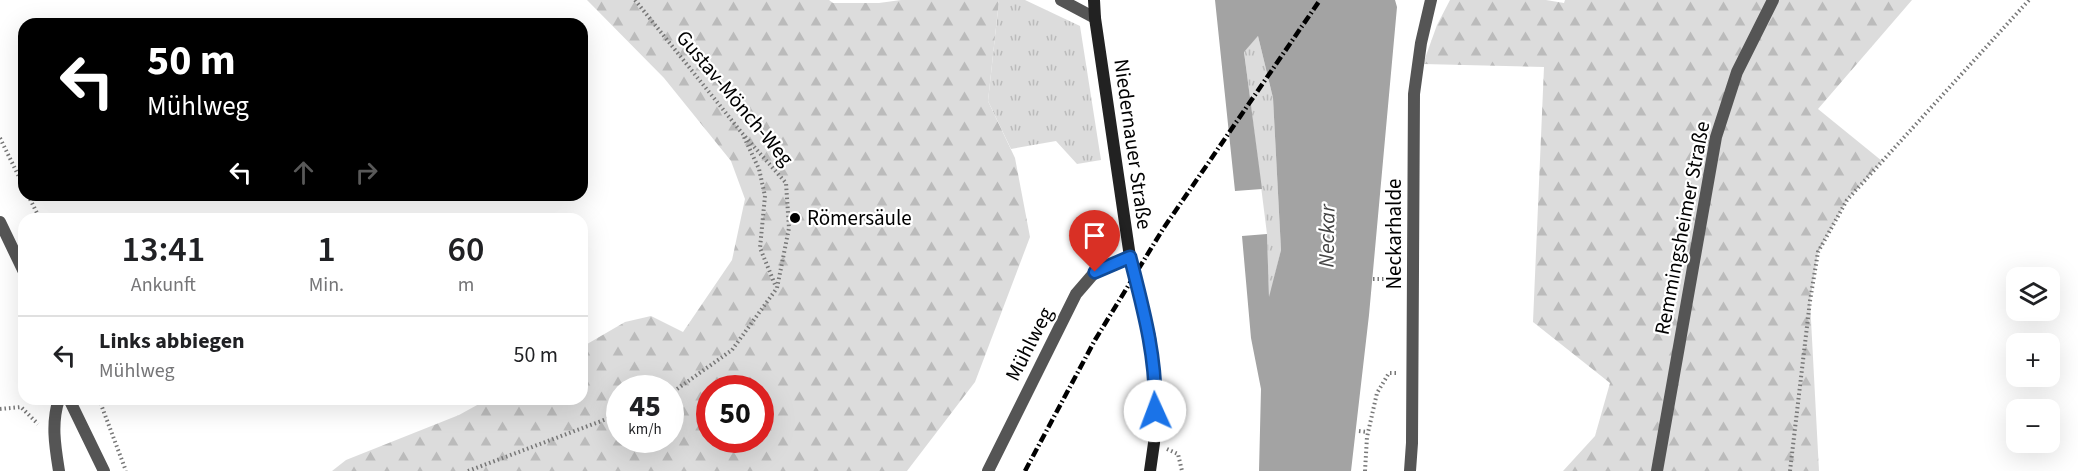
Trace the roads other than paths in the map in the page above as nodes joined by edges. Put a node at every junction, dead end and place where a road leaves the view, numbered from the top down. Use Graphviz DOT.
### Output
graph roads {
  1 [pos="1061,0"];
  2 [pos="1094,0"];
  3 [pos="1431,0"];
  4 [pos="1773,0"];
  5 [pos="1095,18"];
  6 [pos="0,222"];
  7 [pos="1130,257"];
  8 [pos="18,260"];
  9 [pos="57,405"];
  10 [pos="72,405"];
  11 [pos="59,471"];
  12 [pos="104,471"];
  13 [pos="988,471"];
  14 [pos="1150,471"];
  15 [pos="1410,471"];
  16 [pos="1657,471"];
  1 -- 5 [label="street"];
  2 -- 5 [label="main road, Niedernauer Straße"];
  3 -- 15 [label="street, Neckarhalde"];
  4 -- 16 [label="street, Remmingsheimer Straße"];
  5 -- 7 [label="main road, Niedernauer Straße"];
  6 -- 8 [label="street"];
  7 -- 13 [label="street, Mühlweg"];
  7 -- 14 [label="main road, Niedernauer Straße"];
  9 -- 11 [label="street"];
  10 -- 12 [label="street"];
}
